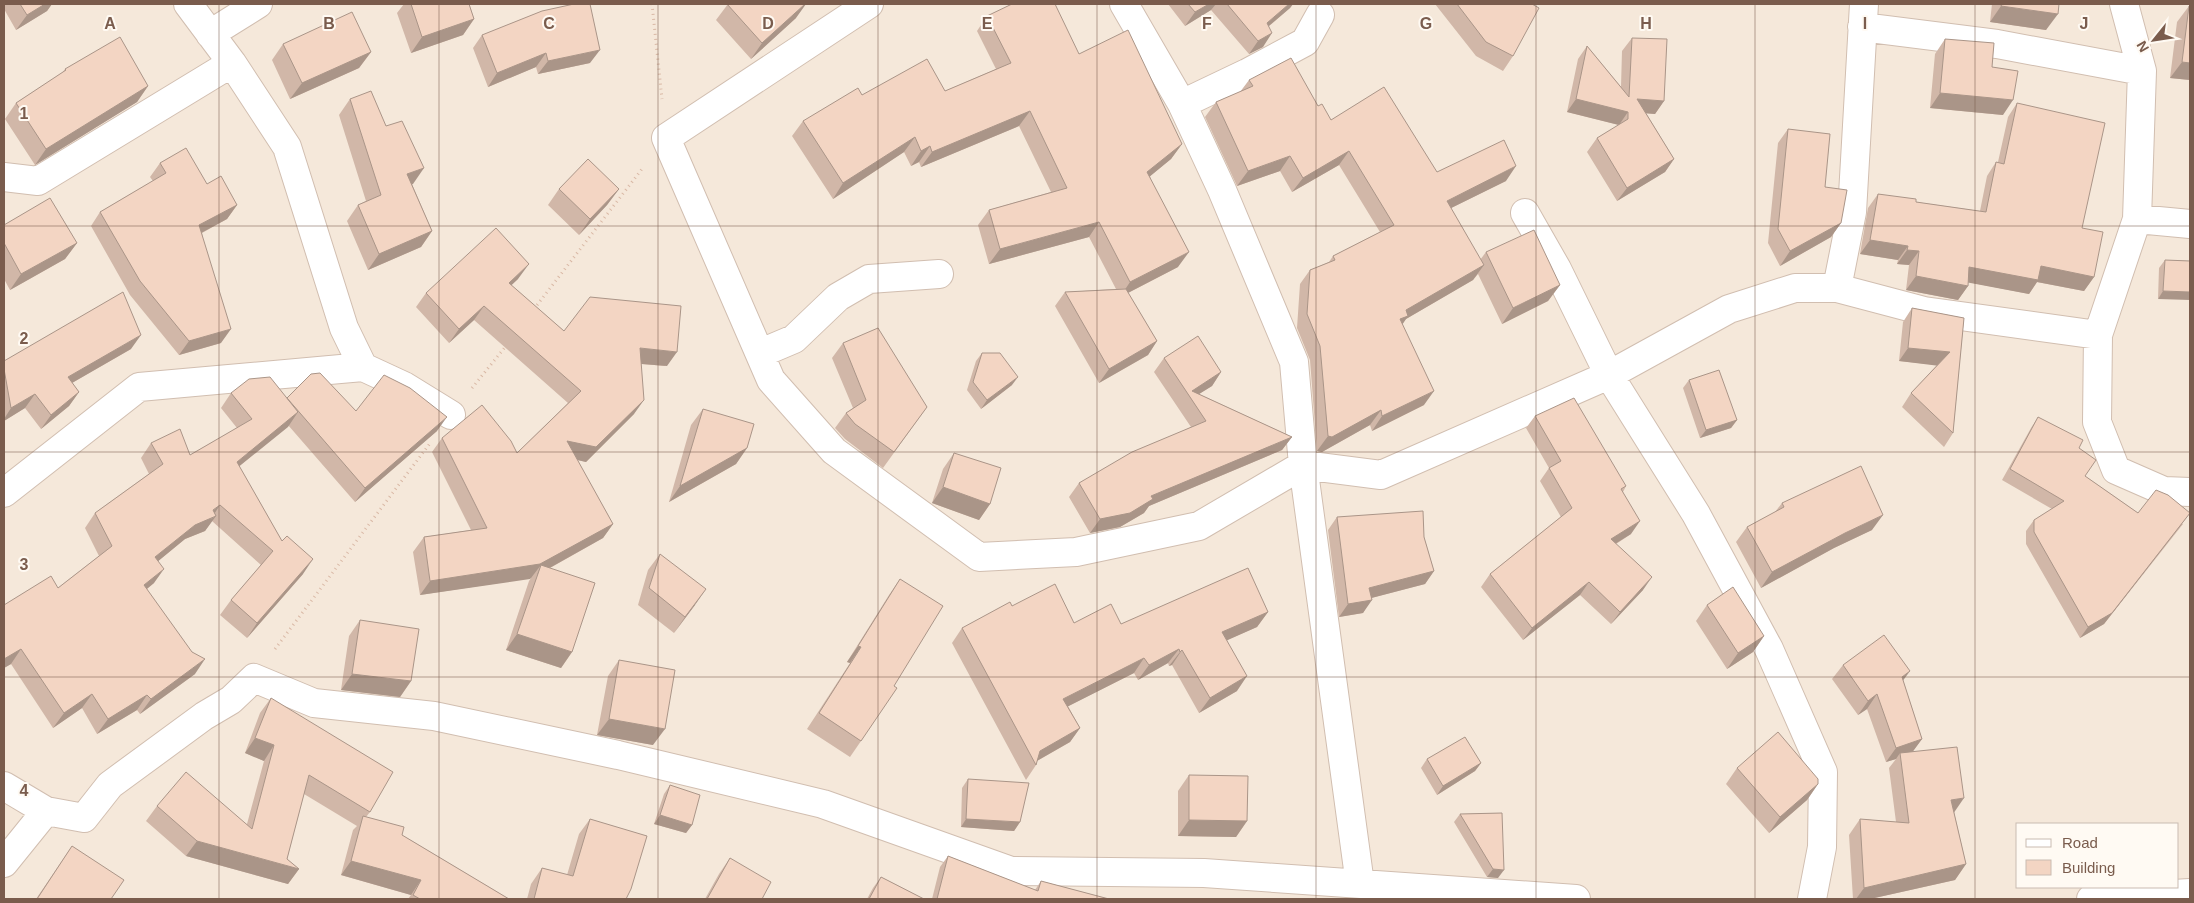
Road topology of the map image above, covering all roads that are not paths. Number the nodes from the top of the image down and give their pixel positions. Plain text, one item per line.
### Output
1 (188, 4) edge
2 (258, 4) edge
3 (869, 4) edge
4 (1124, 4) edge
5 (2124, 4) edge
6 (1320, 15) dead end
7 (1863, 16) edge
8 (210, 34) junction
9 (232, 63) junction
10 (2142, 70) junction
11 (1182, 104) junction
12 (4, 177) edge
13 (1525, 213) dead end
14 (2137, 219) junction
15 (2190, 224) edge
16 (939, 274) dead end
17 (1838, 288) junction
18 (2098, 335) junction
19 (761, 353) junction
20 (362, 367) junction
21 (1609, 375) junction
22 (451, 415) road end
23 (1303, 465) junction
24 (4, 492) edge
25 (2190, 492) edge
26 (4, 786) edge
27 (46, 811) junction
28 (4, 862) edge
29 (1362, 892) edge
30 (2190, 893) edge
31 (1576, 899) edge
32 (1812, 899) edge
33 (2091, 899) edge

1 - 8 street
2 - 8 street
3 - 19 street
4 - 11 street
5 - 10 street
6 - 11 street
7 - 10 street
7 - 17 street
8 - 9 street
9 - 12 street
9 - 20 street
10 - 14 street
11 - 23 street
13 - 21 street
14 - 15 street
14 - 18 street
16 - 19 street
17 - 18 street
17 - 21 street
18 - 25 street
19 - 23 street
20 - 22 street
20 - 24 street
21 - 23 street
21 - 32 street
23 - 29 street
26 - 27 street
27 - 28 street
27 - 29 street
29 - 31 street
30 - 33 street

